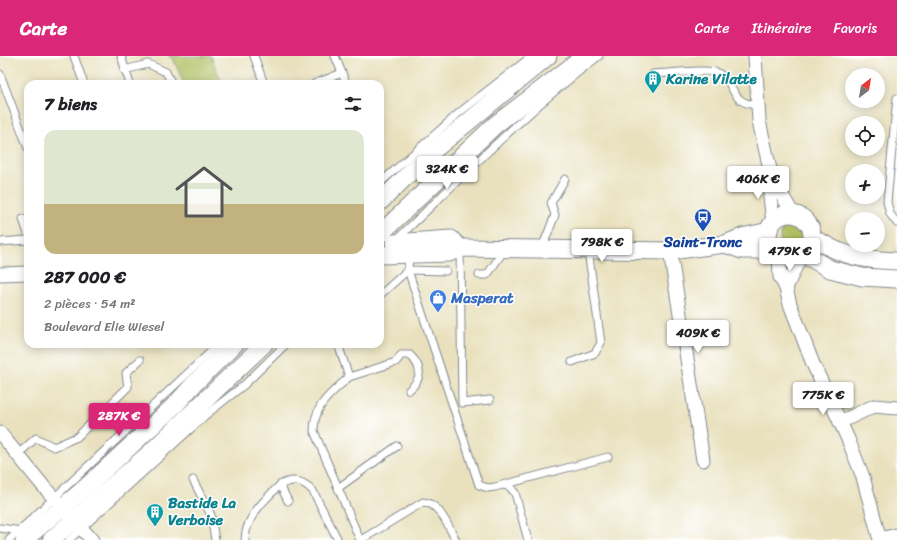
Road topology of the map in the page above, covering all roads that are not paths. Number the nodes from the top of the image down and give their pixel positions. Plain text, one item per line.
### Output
1 (74, 56) edge
2 (120, 56) edge
3 (254, 56) edge
4 (335, 56) edge
5 (532, 56) edge
6 (548, 56) edge
7 (585, 56) edge
8 (599, 56) edge
9 (755, 56) edge
10 (124, 70) junction
11 (342, 73) junction
12 (0, 74) edge
13 (653, 74) dead end
14 (83, 80) edge
15 (128, 80) edge
16 (170, 80) edge
17 (263, 80) edge
18 (324, 80) edge
19 (345, 80) edge
20 (897, 98) edge
21 (757, 105) junction
22 (24, 137) edge
23 (772, 178) junction
24 (384, 179) edge
25 (565, 179) dead end
26 (384, 198) edge
27 (793, 214) junction
28 (23, 219) dead end
29 (24, 222) edge
30 (897, 223) edge
31 (771, 226) junction
32 (812, 239) junction
33 (24, 240) edge
34 (384, 240) edge
35 (0, 242) edge
36 (725, 244) junction
37 (460, 248) junction
38 (506, 248) junction
39 (542, 248) junction
40 (588, 248) junction
41 (670, 251) junction
42 (776, 252) junction
43 (802, 254) junction
44 (384, 256) edge
45 (897, 261) edge
46 (408, 262) junction
47 (446, 271) dead end
48 (24, 273) edge
49 (0, 274) edge
50 (479, 275) dead end
51 (897, 279) edge
52 (786, 288) junction
53 (384, 290) edge
54 (215, 348) edge
55 (231, 348) edge
56 (260, 348) edge
57 (282, 348) edge
58 (339, 348) edge
59 (140, 360) dead end
60 (572, 362) dead end
61 (349, 377) junction
62 (409, 390) dead end
63 (490, 400) dead end
64 (897, 408) edge
65 (840, 422) junction
66 (0, 433) edge
67 (397, 446) dead end
68 (17, 455) junction
69 (608, 457) dead end
70 (703, 460) dead end
71 (193, 480) dead end
72 (280, 485) junction
73 (503, 485) junction
74 (338, 488) junction
75 (288, 501) dead end
76 (58, 503) junction
77 (78, 525) junction
78 (0, 528) edge
79 (25, 534) edge
80 (897, 535) edge
81 (880, 539) edge
82 (9, 540) edge
83 (51, 540) edge
84 (69, 540) edge
85 (92, 540) edge
86 (215, 540) edge
87 (245, 540) edge
88 (338, 540) edge
89 (360, 540) edge
90 (456, 540) edge
91 (528, 540) edge

1 - 14 lane
2 - 10 lane
3 - 17 lane
4 - 11 lane
5 - 24 lane
6 - 26 street
7 - 34 street
8 - 34 lane
9 - 21 street
10 - 15 lane
10 - 16 lane
11 - 18 lane
11 - 19 lane
12 - 22 lane
13 - 21 lane
20 - 30 lane
21 - 23 street
23 - 27 street
23 - 31 street
25 - 39 lane
27 - 31 street
27 - 32 street
28 - 29 lane
31 - 36 street
31 - 42 street
32 - 43 street
32 - 45 street
33 - 35 lane
34 - 37 street
36 - 41 street
36 - 42 street
37 - 38 street
37 - 46 street
37 - 63 lane
38 - 39 street
38 - 50 lane
39 - 40 street
40 - 41 street
40 - 60 lane
41 - 70 street
42 - 43 street
42 - 52 street
43 - 51 street
43 - 52 street
44 - 46 street
46 - 47 lane
46 - 53 lane
46 - 73 lane
48 - 49 street
52 - 65 street
54 - 76 lane
55 - 76 street
56 - 77 street
57 - 77 lane
58 - 61 lane
59 - 68 lane
61 - 62 lane
61 - 74 lane
64 - 65 street
65 - 81 street
66 - 68 street
67 - 74 lane
68 - 76 street
69 - 73 lane
71 - 86 lane
72 - 75 lane
72 - 87 lane
72 - 88 lane
73 - 91 lane
74 - 89 lane
76 - 77 street
76 - 79 street
77 - 83 street
77 - 84 lane
77 - 85 street
78 - 79 lane
79 - 82 lane
80 - 81 street
89 - 90 lane

